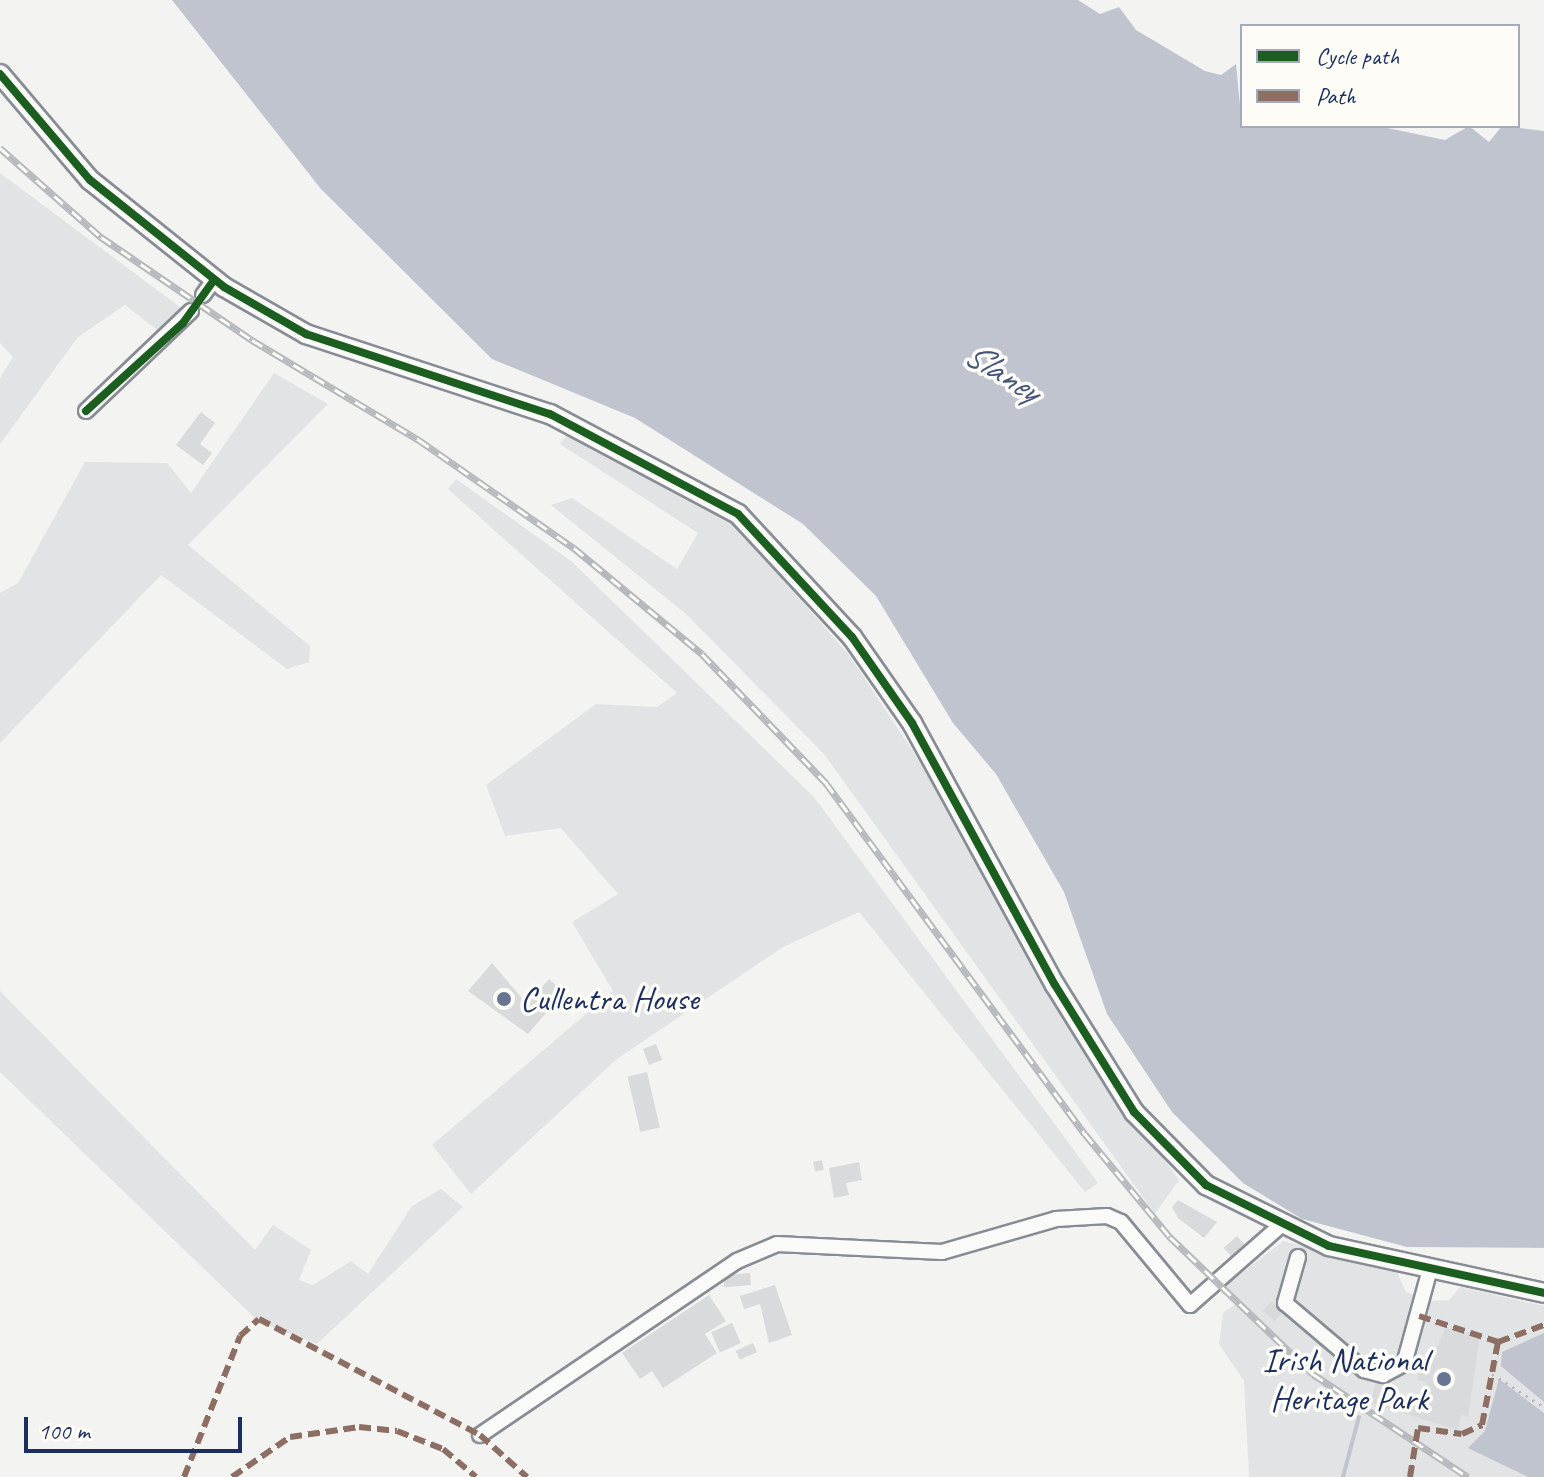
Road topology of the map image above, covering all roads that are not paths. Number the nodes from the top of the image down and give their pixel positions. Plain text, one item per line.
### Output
1 (0, 74) edge
2 (191, 311) dead end
3 (86, 411) dead end
4 (1281, 1225) junction
5 (1298, 1257) dead end
6 (1430, 1269) junction
7 (1544, 1293) edge
8 (480, 1435) dead end

1 - 4 main road
2 - 3 street
4 - 6 main road
4 - 8 street
5 - 6 street
6 - 7 main road

